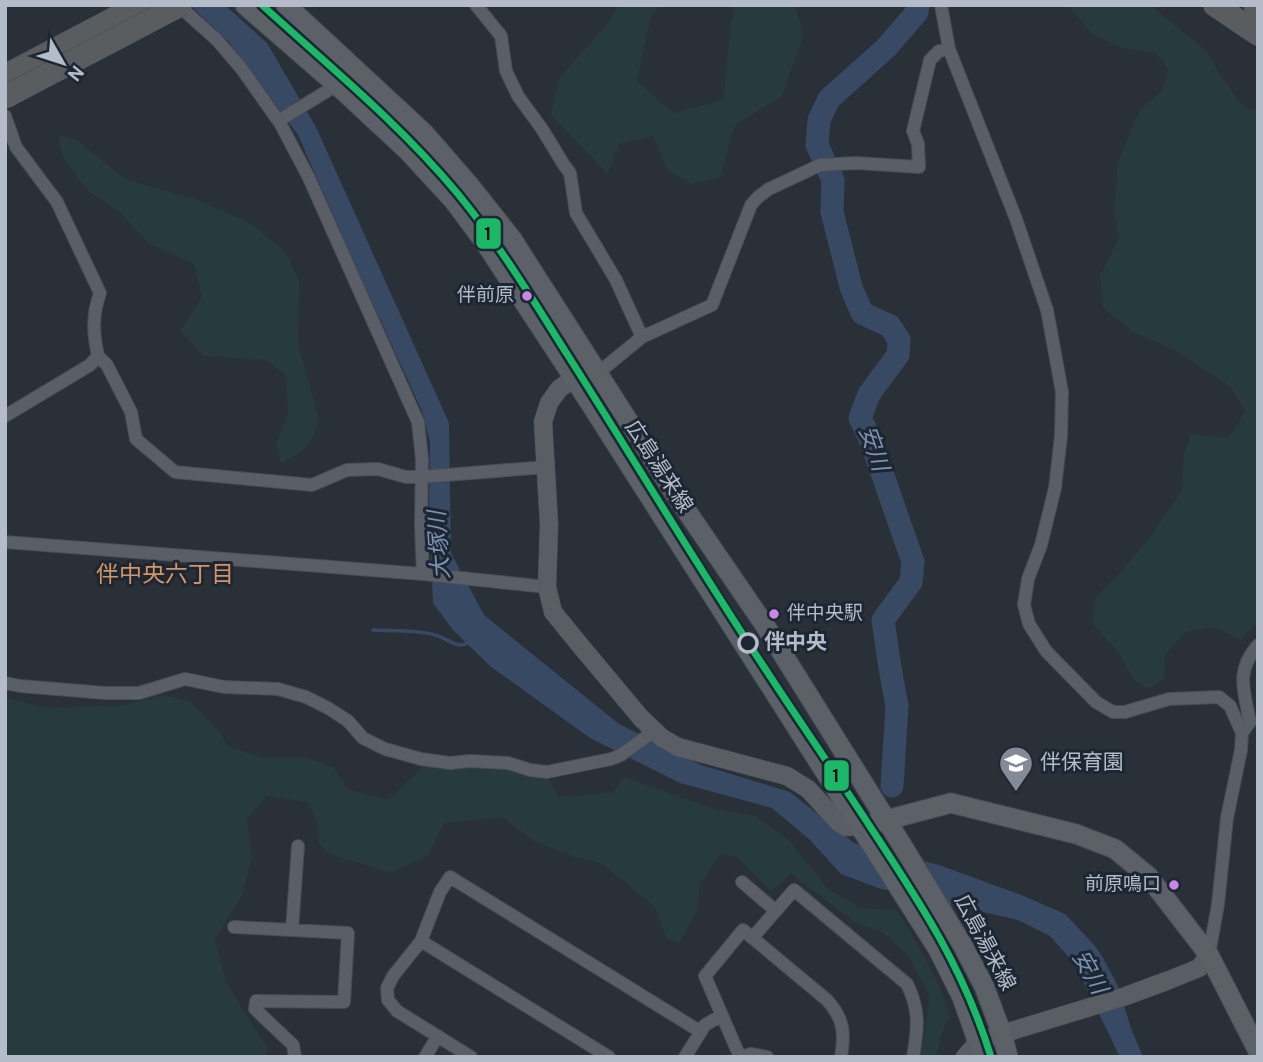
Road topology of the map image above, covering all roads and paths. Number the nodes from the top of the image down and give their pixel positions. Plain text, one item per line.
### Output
1 (140, 5) edge
2 (179, 5) edge
3 (245, 5) edge
4 (286, 5) edge
5 (476, 5) edge
6 (941, 5) edge
7 (1215, 5) edge
8 (1258, 34) edge
9 (949, 48) junction
10 (351, 67) junction
11 (5, 76) edge
12 (337, 85) junction
13 (5, 97) edge
14 (5, 116) edge
15 (281, 121) junction
16 (10, 150) edge
17 (642, 337) junction
18 (98, 356) junction
19 (598, 373) junction
20 (574, 378) junction
21 (5, 416) edge
22 (546, 467) junction
23 (424, 477) junction
24 (5, 542) edge
25 (428, 575) junction
26 (547, 587) junction
27 (1258, 645) edge
28 (5, 683) edge
29 (651, 733) junction
30 (1242, 733) junction
31 (886, 820) junction
32 (860, 826) junction
33 (298, 846) dead end
34 (742, 882) dead end
35 (776, 911) junction
36 (234, 927) dead end
37 (292, 930) junction
38 (752, 938) junction
39 (421, 941) junction
40 (1209, 955) junction
41 (722, 1016) junction
42 (701, 1032) junction
43 (1002, 1034) junction
44 (438, 1036) junction
45 (981, 1049) edge
46 (1258, 1051) edge
47 (295, 1057) edge
48 (425, 1057) edge
49 (471, 1057) edge
50 (609, 1057) edge
51 (685, 1057) edge
52 (740, 1057) edge
53 (767, 1057) edge
54 (841, 1057) edge
55 (914, 1057) edge
56 (965, 1057) edge
57 (1008, 1057) edge

1 - 11 highway
2 - 13 highway, bridge
2 - 15 street
3 - 12 main road, 広島湯来線
4 - 10 main road, 広島湯来線
5 - 17 street
6 - 9 street
7 - 8 highway
9 - 17 street
9 - 30 street
10 - 12 street
10 - 19 main road, 広島湯来線
12 - 15 street
12 - 20 main road, 広島湯来線
14 - 16 street
15 - 23 street
16 - 18 street
17 - 19 street
18 - 21 street
18 - 23 street
19 - 20 street
19 - 31 main road, 広島湯来線
20 - 22 street
20 - 32 main road, 広島湯来線
22 - 23 street
22 - 26 street
23 - 25 street
24 - 25 street
25 - 26 street
26 - 29 street
27 - 30 street
28 - 29 street
29 - 32 street
30 - 40 street
31 - 32 main road
31 - 40 main road
31 - 43 main road, 広島湯来線
32 - 45 main road, 広島湯来線
33 - 37 street
34 - 35 street
35 - 38 street
35 - 55 street
36 - 37 street
37 - 47 street
38 - 41 street
38 - 54 street
39 - 42 street
39 - 44 street
39 - 50 street
40 - 43 street
40 - 46 main road
41 - 42 street
41 - 52 street
42 - 51 street
43 - 45 street
43 - 57 main road, 広島湯来線
44 - 48 street
44 - 49 street
45 - 56 street
52 - 53 street

